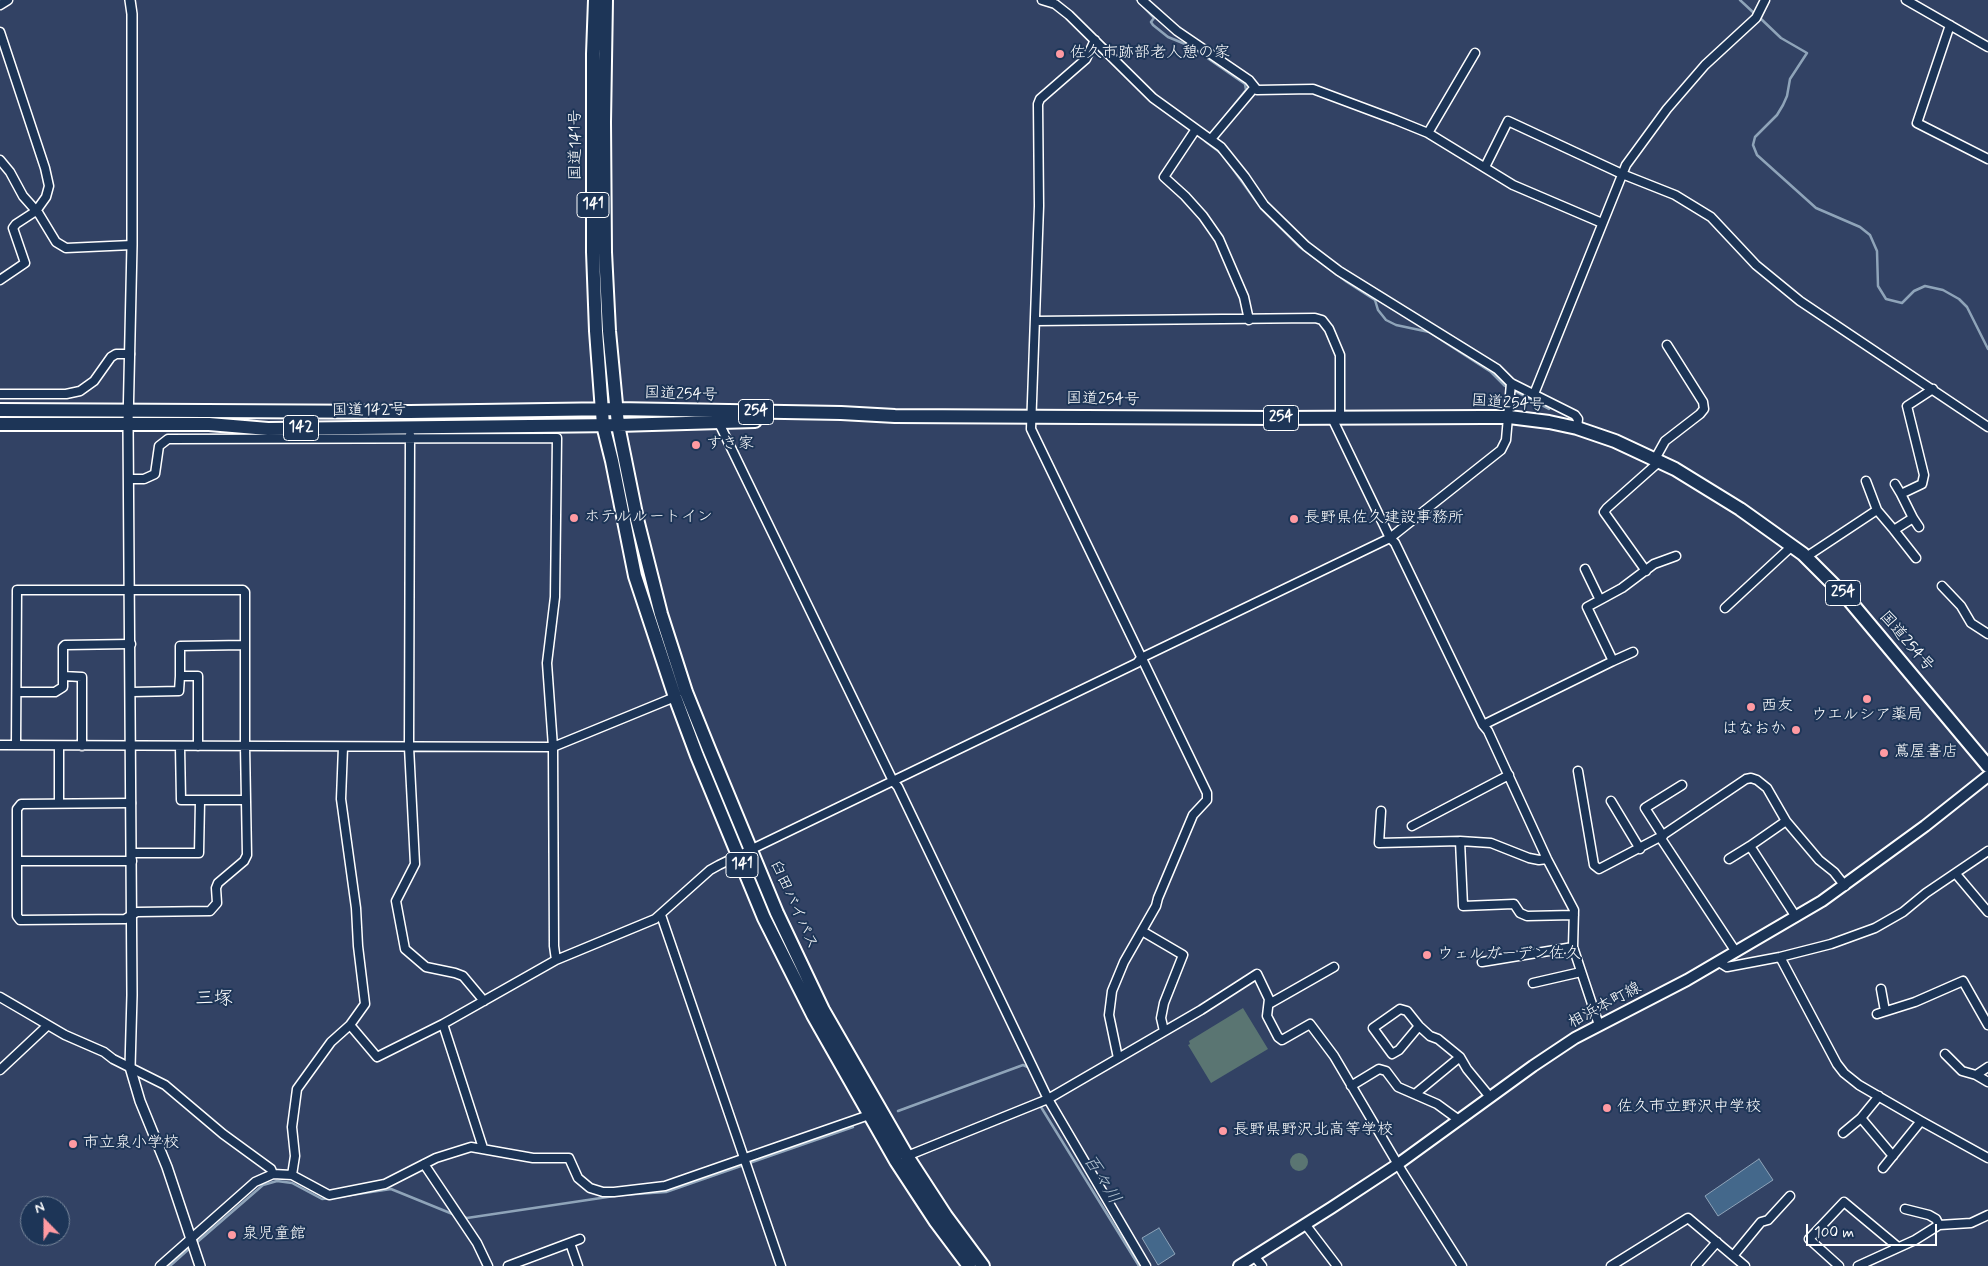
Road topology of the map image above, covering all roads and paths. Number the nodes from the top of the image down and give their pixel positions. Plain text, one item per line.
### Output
1 (8, 0) edge
2 (130, 0) edge
3 (595, 0) edge
4 (606, 0) edge
5 (1042, 0) edge
6 (1142, 0) edge
7 (1765, 0) edge
8 (1906, 0) edge
9 (0, 5) edge
10 (1950, 25) junction
11 (0, 32) edge
12 (1095, 40) junction
13 (1988, 47) edge
14 (1475, 53) dead end
15 (1254, 88) junction
16 (1196, 129) junction
17 (1428, 133) junction
18 (1208, 137) junction
19 (1988, 159) edge
20 (0, 160) edge
21 (1485, 167) junction
22 (1622, 174) junction
23 (36, 211) junction
24 (1602, 223) junction
25 (132, 245) junction
26 (0, 280) edge
27 (1035, 320) junction
28 (1249, 320) junction
29 (1668, 345) dead end
30 (130, 354) junction
31 (1511, 383) junction
32 (1933, 389) junction
33 (0, 394) edge
34 (1534, 394) junction
35 (616, 409) junction
36 (0, 410) edge
37 (602, 410) junction
38 (895, 416) junction
39 (1031, 416) junction
40 (128, 417) junction
41 (1336, 418) junction
42 (1509, 418) junction
43 (718, 421) junction
44 (0, 424) edge
45 (603, 425) junction
46 (618, 425) junction
47 (1988, 426) edge
48 (1577, 428) junction
49 (410, 432) junction
50 (1658, 460) junction
51 (129, 479) junction
52 (1866, 481) dead end
53 (1895, 484) dead end
54 (1900, 494) junction
55 (1877, 510) junction
56 (1913, 518) junction
57 (1919, 527) dead end
58 (1894, 530) junction
59 (1390, 538) junction
60 (1792, 546) junction
61 (1676, 556) dead end
62 (1806, 557) junction
63 (1916, 558) dead end
64 (1586, 569) dead end
65 (1646, 571) junction
66 (1942, 586) dead end
67 (130, 589) junction
68 (1600, 600) junction
69 (1725, 608) dead end
70 (1988, 634) edge
71 (131, 644) junction
72 (245, 645) junction
73 (1633, 652) dead end
74 (1141, 658) junction
75 (1613, 661) junction
76 (63, 676) junction
77 (180, 676) junction
78 (17, 692) junction
79 (132, 692) junction
80 (675, 697) junction
81 (1483, 725) junction
82 (0, 745) edge
83 (16, 745) junction
84 (59, 746) junction
85 (82, 746) junction
86 (131, 746) junction
87 (198, 746) junction
88 (245, 746) junction
89 (343, 746) junction
90 (180, 747) junction
91 (409, 747) junction
92 (553, 747) junction
93 (1988, 766) edge
94 (1578, 771) dead end
95 (1509, 775) junction
96 (1988, 776) edge
97 (893, 781) junction
98 (1682, 785) dead end
99 (246, 800) junction
100 (200, 801) junction
101 (1611, 801) dead end
102 (59, 803) junction
103 (131, 803) junction
104 (1381, 811) dead end
105 (1786, 821) junction
106 (1412, 826) dead end
107 (1661, 837) junction
108 (1460, 841) junction
109 (1750, 846) junction
110 (1640, 849) junction
111 (750, 851) junction
112 (1987, 853) edge
113 (738, 856) junction
114 (132, 857) junction
115 (1730, 859) dead end
116 (1547, 860) junction
117 (18, 861) junction
118 (1956, 874) junction
119 (1844, 886) junction
120 (1988, 912) edge
121 (1574, 914) junction
122 (132, 915) junction
123 (661, 915) junction
124 (1796, 917) junction
125 (1142, 932) junction
126 (1573, 947) junction
127 (1736, 952) junction
128 (1780, 957) junction
129 (556, 960) junction
130 (1482, 962) dead end
131 (1719, 962) junction
132 (1334, 967) dead end
133 (1581, 972) junction
134 (1533, 983) dead end
135 (1881, 989) dead end
136 (0, 997) edge
137 (484, 1001) junction
138 (1269, 1004) junction
139 (1885, 1011) junction
140 (1877, 1014) dead end
141 (442, 1024) junction
142 (350, 1025) junction
143 (1598, 1025) junction
144 (1988, 1025) edge
145 (47, 1026) junction
146 (1419, 1026) junction
147 (1164, 1032) junction
148 (1946, 1054) dead end
149 (1460, 1056) junction
150 (1118, 1058) junction
151 (130, 1066) junction
152 (1988, 1067) edge
153 (0, 1070) edge
154 (1976, 1075) junction
155 (1988, 1082) edge
156 (1351, 1086) junction
157 (1415, 1094) junction
158 (1879, 1096) junction
159 (1490, 1097) junction
160 (1048, 1098) junction
161 (869, 1115) junction
162 (1860, 1118) junction
163 (1458, 1120) junction
164 (1921, 1121) junction
165 (1843, 1133) dead end
166 (483, 1148) junction
167 (907, 1156) junction
168 (1893, 1156) junction
169 (1988, 1158) edge
170 (744, 1159) junction
171 (424, 1164) junction
172 (1398, 1164) junction
173 (1883, 1168) dead end
174 (273, 1174) junction
175 (292, 1175) junction
176 (1790, 1196) dead end
177 (1905, 1209) dead end
178 (1988, 1215) edge
179 (1305, 1224) junction
180 (1939, 1225) junction
181 (191, 1239) junction
182 (580, 1239) dead end
183 (1717, 1242) junction
184 (570, 1243) junction
185 (1898, 1247) junction
186 (1254, 1256) junction
187 (1733, 1256) junction
188 (160, 1266) edge
189 (200, 1266) edge
190 (488, 1266) edge
191 (508, 1266) edge
192 (578, 1266) edge
193 (781, 1266) edge
194 (969, 1266) edge
195 (983, 1266) edge
196 (1146, 1266) edge
197 (1239, 1266) edge
198 (1262, 1266) edge
199 (1337, 1266) edge
200 (1462, 1266) edge
201 (1610, 1266) edge
202 (1696, 1266) edge
203 (1745, 1266) edge
204 (1839, 1266) edge
205 (1858, 1266) edge

1 - 9 street
2 - 25 street
3 - 37 highway, 国道141号 / 141
4 - 35 highway, 国道141号 / 141
5 - 12 street
6 - 15 street
7 - 22 street
8 - 10 street
10 - 13 street
10 - 19 street
11 - 23 street
12 - 16 street
12 - 27 street
14 - 17 street
15 - 17 street
15 - 18 street
16 - 18 street
16 - 28 street
17 - 21 street
18 - 31 street
20 - 23 street
21 - 22 street
21 - 24 street
22 - 24 street
22 - 32 street
23 - 25 street
23 - 26 street
24 - 34 street
25 - 30 street
27 - 28 street
27 - 39 street
28 - 41 street
29 - 50 street
30 - 33 street
30 - 40 street
31 - 34 street
31 - 42 street
32 - 47 street
32 - 54 street
34 - 48 street
35 - 37 highway, 国道142号 / 142
35 - 38 highway, 国道254号 / 254
35 - 46 highway, 臼田バイパス / 141
36 - 40 highway, 国道142号 / 142
37 - 40 highway, 国道142号 / 142
37 - 45 highway, 臼田バイパス / 141
38 - 39 highway, 国道254号 / 254
38 - 43 highway, 国道254号 / 254
39 - 41 highway, 国道254号 / 254
39 - 74 street
40 - 44 highway, 国道142号 / 142
40 - 49 highway, 国道142号 / 142
40 - 51 street
41 - 42 highway, 国道254号 / 254
41 - 59 street
42 - 48 highway, 国道254号 / 254
42 - 59 street
43 - 46 highway, 国道254号 / 254
43 - 97 street
45 - 46 highway, 国道142号 / 142
45 - 49 highway, 国道142号 / 142
45 - 80 highway, 臼田バイパス / 141
46 - 111 highway, 臼田バイパス / 141
48 - 50 highway, 国道254号 / 254
49 - 51 street
49 - 91 street
49 - 92 street
50 - 60 highway, 国道254号 / 254
50 - 65 street
51 - 67 street
52 - 55 street
53 - 54 street
54 - 56 street
55 - 58 street
55 - 62 street
56 - 57 street
56 - 58 street
58 - 63 street
59 - 74 street
59 - 81 street
60 - 62 highway, 国道254号 / 254
60 - 69 street
61 - 65 street
62 - 93 highway, 国道254号 / 254
64 - 68 street
65 - 68 street
66 - 70 street
67 - 71 street
67 - 72 street
67 - 78 street
68 - 75 street
71 - 76 street
71 - 79 street
72 - 77 street
72 - 88 street
73 - 75 street
74 - 97 street
74 - 125 street
75 - 81 street
76 - 78 street
76 - 85 street
77 - 79 street
77 - 87 street
78 - 83 street
79 - 86 street
80 - 92 street
80 - 113 highway, 臼田バイパス / 141
81 - 95 street
82 - 83 street
83 - 84 street
84 - 85 street
84 - 102 street
85 - 86 street
86 - 90 street
86 - 103 street
87 - 88 street
87 - 90 street
88 - 89 street
88 - 99 street
89 - 91 street
89 - 142 street
90 - 100 street
91 - 92 street
91 - 137 street
92 - 129 street
94 - 110 street
95 - 106 street
95 - 116 street
96 - 119 main road, 相浜本町線
97 - 111 street
97 - 160 street
98 - 107 street
99 - 100 street
99 - 122 street
100 - 114 street
101 - 110 street
102 - 103 street
102 - 117 street
103 - 114 street
104 - 108 street
105 - 107 street
105 - 109 street
105 - 119 street
107 - 110 street
107 - 127 street
108 - 116 street
108 - 121 street
109 - 115 street
109 - 124 street
111 - 113 street
111 - 167 highway, 臼田バイパス / 141
112 - 118 street
113 - 123 street
113 - 161 highway, 臼田バイパス / 141
114 - 117 street
114 - 122 street
116 - 121 street
117 - 122 street
118 - 120 street
118 - 128 street
119 - 124 main road, 相浜本町線
121 - 126 street
122 - 151 street
123 - 129 street
123 - 170 street
124 - 127 main road, 相浜本町線
125 - 147 street
125 - 150 street
126 - 130 street
126 - 133 street
127 - 131 main road, 相浜本町線
128 - 131 street
128 - 158 street
129 - 137 street
131 - 143 main road, 相浜本町線
132 - 138 street
133 - 134 street
133 - 143 street
135 - 139 street
136 - 145 street
137 - 141 street
138 - 147 street
138 - 156 street
139 - 140 street
139 - 144 street
141 - 142 street
141 - 166 street
142 - 175 street
143 - 159 main road, 相浜本町線
145 - 151 street
145 - 153 street
146 - 146 street
146 - 149 street
147 - 150 street
148 - 154 street
149 - 157 street
149 - 159 street
150 - 160 street
151 - 174 street
151 - 181 street
152 - 154 street
154 - 155 street
156 - 157 street
156 - 172 street
157 - 163 street
158 - 162 street
158 - 164 street
159 - 163 main road, 相浜本町線
160 - 167 street
160 - 196 street
161 - 170 street
161 - 194 highway, 臼田バイパス / 141
162 - 165 street
162 - 168 street
163 - 172 main road, 相浜本町線
164 - 168 street
164 - 169 street
166 - 170 street
166 - 171 street
167 - 195 highway, 臼田バイパス / 141
168 - 173 street
170 - 193 street
171 - 175 street
171 - 190 street
172 - 179 main road, 相浜本町線
172 - 200 street
174 - 175 street
174 - 181 street
176 - 187 street
177 - 180 street
178 - 180 street
179 - 186 main road, 相浜本町線
179 - 199 street
180 - 185 street
181 - 188 street
181 - 189 street
182 - 184 street
183 - 187 street
183 - 201 street
183 - 202 street
184 - 191 street
184 - 192 street
185 - 204 street
185 - 205 street
186 - 197 main road, 相浜本町線
186 - 198 street
187 - 203 street

